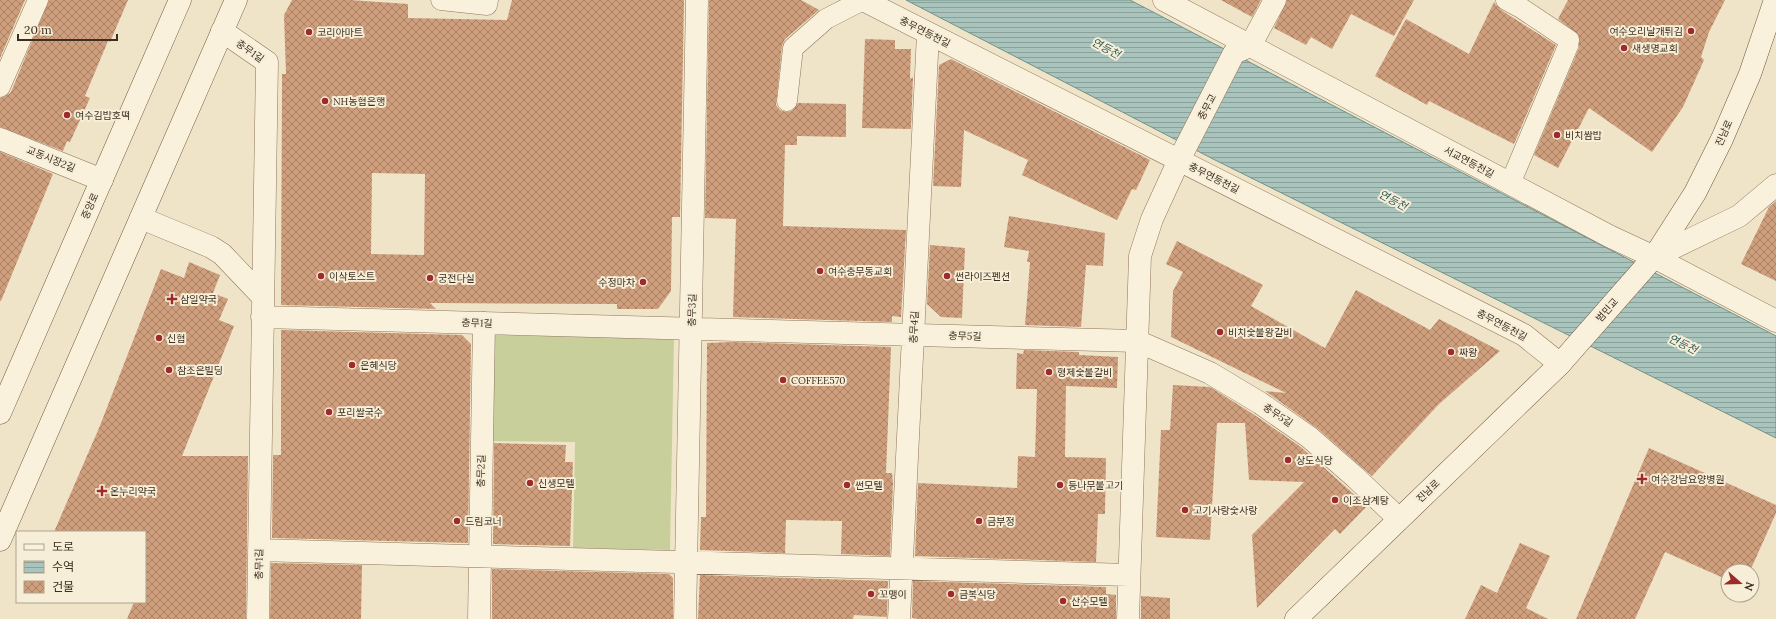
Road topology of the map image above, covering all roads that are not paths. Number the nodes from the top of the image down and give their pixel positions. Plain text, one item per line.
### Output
1 (38, 0) edge
2 (180, 0) edge
3 (236, 0) edge
4 (441, 0) edge
5 (488, 0) edge
6 (697, 0) edge
7 (863, 0) edge
8 (1164, 0) edge
9 (1275, 0) edge
10 (1506, 0) edge
11 (1775, 0) edge
12 (222, 32) junction
13 (928, 34) junction
14 (1242, 49) junction
15 (0, 87) edge
16 (787, 101) dead end
17 (0, 139) edge
18 (1179, 160) junction
19 (102, 180) junction
20 (1510, 184) junction
21 (1776, 185) edge
22 (141, 218) junction
23 (1654, 257) junction
24 (263, 307) junction
25 (1776, 321) edge
26 (484, 323) junction
27 (691, 329) junction
28 (913, 334) junction
29 (1137, 341) junction
30 (1560, 364) junction
31 (0, 413) edge
32 (1399, 520) junction
33 (0, 540) edge
34 (259, 550) junction
35 (480, 557) junction
36 (687, 562) junction
37 (902, 568) junction
38 (1129, 575) junction
39 (258, 619) edge
40 (479, 619) edge
41 (686, 619) edge
42 (899, 619) edge
43 (1128, 619) edge
44 (1296, 619) edge

1 - 15 lane
2 - 19 street, 중앙로
3 - 12 street
4 - 5 lane
6 - 27 street, 충무3길
7 - 13 street, 충무연등천길
7 - 16 lane
8 - 14 street, 서교연등천길
9 - 14 street, 충무교
10 - 20 lane
11 - 23 street, 진남로
12 - 22 street
12 - 24 street, 충무1길
13 - 18 street, 충무연등천길
13 - 28 street, 충무4길
14 - 18 street, 충무교
14 - 20 street, 서교연등천길
17 - 19 street, 교동시장2길
18 - 29 street
18 - 30 street, 충무연등천길
19 - 31 street, 중앙로
20 - 23 street, 서교연등천길
21 - 23 street
22 - 24 street
22 - 33 street
23 - 25 street, 서교연등천길
23 - 30 street, 범민교
24 - 26 street, 충무1길
24 - 34 street, 충무1길
26 - 27 street, 충무1길
26 - 35 street, 충무2길
27 - 28 street, 충무1길
27 - 36 street, 충무3길
28 - 29 street, 충무5길
28 - 37 street, 충무4길
29 - 32 street, 충무5길
29 - 38 street
30 - 32 street, 진남로
32 - 44 street, 진남로
34 - 35 street
34 - 39 street, 충무1길
35 - 36 street
35 - 40 street, 충무2길
36 - 37 street
36 - 41 street, 충무3길
37 - 38 street
37 - 42 street, 충무4길
38 - 43 street

